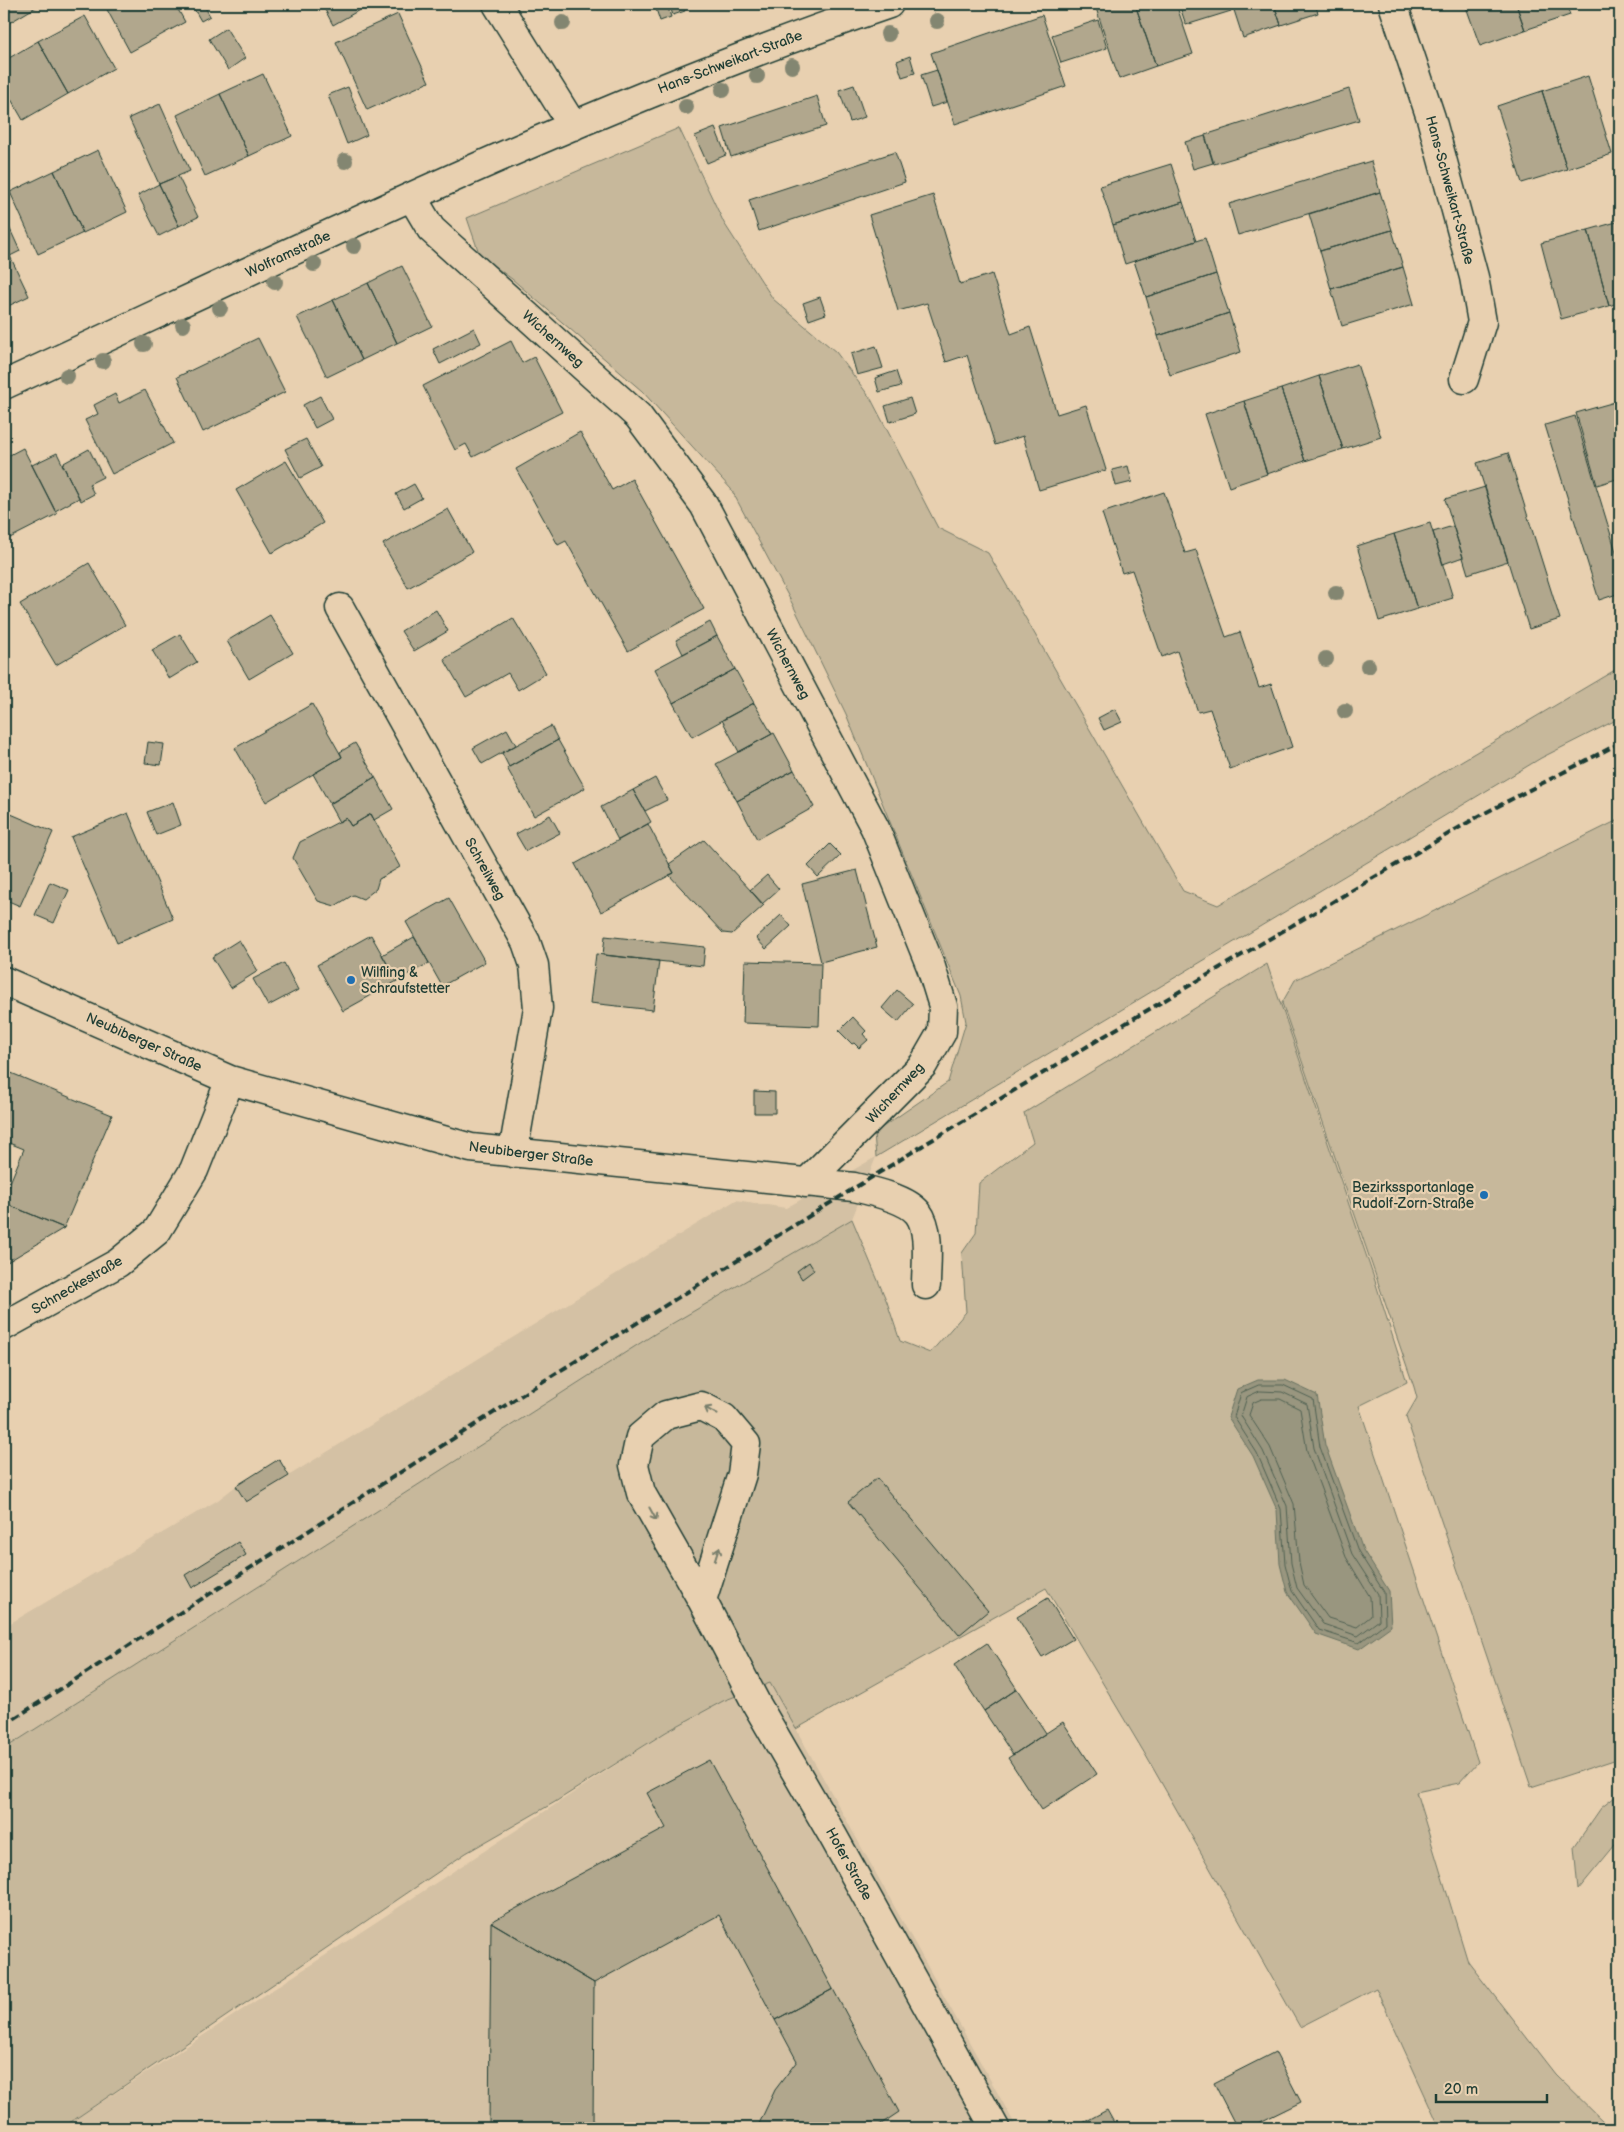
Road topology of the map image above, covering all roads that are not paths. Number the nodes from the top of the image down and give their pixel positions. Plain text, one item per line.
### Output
1 (498, 4) edge
2 (889, 4) edge
3 (1392, 4) edge
4 (573, 126) junction
5 (412, 197) junction
6 (1464, 379) dead end
7 (4, 384) edge
8 (340, 608) dead end
9 (4, 981) edge
10 (230, 1080) junction
11 (513, 1153) junction
12 (806, 1183) junction
13 (926, 1285) dead end
14 (4, 1326) edge
15 (702, 1600) junction
16 (995, 2128) edge

1 - 4 street
2 - 4 street, Hans-Schweikart-Straße
3 - 6 street, Hans-Schweikart-Straße
4 - 5 street, Wolframstraße
5 - 7 street, Wolframstraße
5 - 12 street, Wichernweg
8 - 11 street, Schreilweg
9 - 10 street, Neubiberger Straße
10 - 11 street, Neubiberger Straße
10 - 14 street, Schneckestraße
11 - 12 street, Neubiberger Straße
12 - 13 street, Neubiberger Straße
15 -> 15 street, Hofer Straße
15 - 16 street, Hofer Straße

